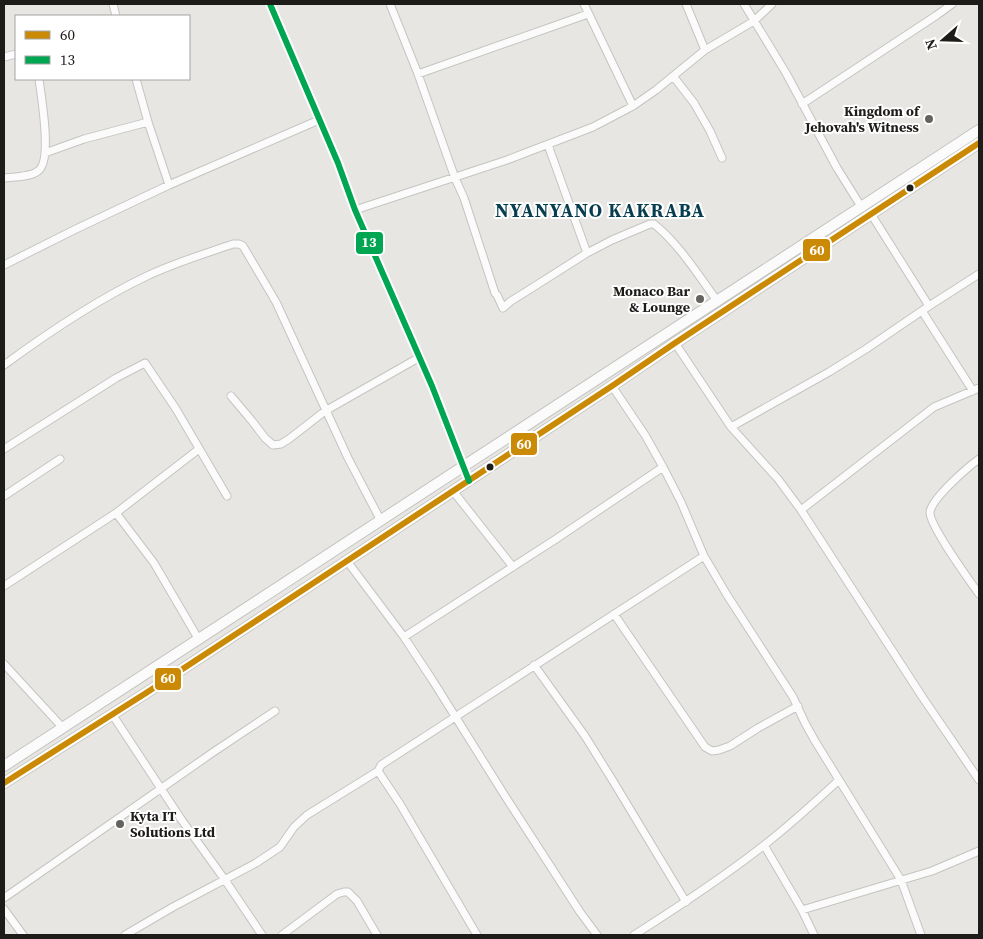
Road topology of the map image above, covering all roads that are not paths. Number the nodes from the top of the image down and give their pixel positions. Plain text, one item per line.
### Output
1 (270, 4) edge
2 (390, 4) edge
3 (584, 4) edge
4 (686, 4) edge
5 (744, 4) edge
6 (772, 4) edge
7 (952, 4) edge
8 (588, 14) junction
9 (754, 21) junction
10 (705, 50) junction
11 (418, 74) junction
12 (673, 76) junction
13 (39, 80) edge
14 (136, 80) edge
15 (802, 104) junction
16 (633, 106) junction
17 (319, 120) junction
18 (148, 122) junction
19 (979, 130) edge
20 (548, 145) junction
21 (979, 145) edge
22 (45, 153) junction
23 (722, 158) dead end
24 (4, 178) edge
25 (455, 178) junction
26 (169, 185) junction
27 (862, 208) junction
28 (355, 210) junction
29 (871, 214) junction
30 (587, 253) junction
31 (4, 266) edge
32 (979, 274) edge
33 (718, 302) junction
34 (929, 306) junction
35 (922, 311) junction
36 (675, 343) junction
37 (420, 356) junction
38 (4, 365) edge
39 (612, 386) junction
40 (976, 390) edge
41 (231, 396) dead end
42 (325, 411) junction
43 (731, 427) junction
44 (4, 449) edge
45 (199, 449) junction
46 (60, 459) dead end
47 (979, 459) edge
48 (663, 468) junction
49 (464, 469) junction
50 (469, 481) junction
51 (453, 491) junction
52 (4, 496) edge
53 (227, 496) dead end
54 (801, 510) junction
55 (116, 513) junction
56 (381, 521) junction
57 (704, 556) junction
58 (347, 561) junction
59 (513, 567) junction
60 (4, 586) edge
61 (979, 594) edge
62 (614, 614) junction
63 (404, 637) junction
64 (198, 640) junction
65 (4, 664) edge
66 (534, 665) junction
67 (798, 706) junction
68 (275, 711) dead end
69 (112, 714) junction
70 (455, 716) junction
71 (63, 728) junction
72 (4, 766) edge
73 (378, 771) junction
74 (839, 780) junction
75 (979, 780) edge
76 (4, 783) edge
77 (161, 789) junction
78 (764, 845) junction
79 (979, 851) edge
80 (225, 880) junction
81 (901, 880) junction
82 (4, 898) edge
83 (686, 902) junction
84 (4, 909) edge
85 (802, 910) junction
86 (23, 935) edge
87 (125, 935) edge
88 (262, 935) edge
89 (282, 935) edge
90 (377, 935) edge
91 (477, 935) edge
92 (597, 935) edge
93 (634, 935) edge
94 (814, 935) edge
95 (921, 935) edge

1 - 17 street
2 - 11 street
3 - 8 street
4 - 10 street
5 - 9 street
6 - 9 street
7 - 15 street
8 - 11 street
8 - 16 street
9 - 10 street
9 - 15 street
10 - 12 street
11 - 25 street
12 - 16 street
12 - 23 street
13 - 22 street
14 - 18 street
15 - 27 street
16 - 20 street
17 - 26 street
17 - 28 street
18 - 22 street
18 - 26 street
19 - 27 street
20 - 25 street
20 - 30 street
21 - 29 street
22 - 24 street
25 - 28 street
25 - 30 street
26 - 31 street
27 - 33 street
28 - 37 street
29 - 34 street
29 - 36 street
30 - 33 street
32 - 34 street
33 - 49 street
34 - 35 street
35 - 40 street
35 - 43 street
36 - 39 street
36 - 43 street
37 - 42 street
37 - 49 street
38 - 42 street
39 - 48 street
39 - 50 street
40 - 54 street
41 - 42 street
42 - 56 street
43 - 54 street
44 - 45 street
45 - 53 street
45 - 55 street
46 - 52 street
47 - 61 street
48 - 57 street
48 - 59 street
49 - 50 street
49 - 56 street
50 - 51 street
51 - 58 street
51 - 59 street
54 - 75 street
55 - 60 street
55 - 64 street
56 - 64 street
57 - 62 street
57 - 67 street
58 - 63 street
58 - 69 street
59 - 63 street
62 - 66 street
62 - 67 street
63 - 70 street
64 - 71 street
65 - 71 street
66 - 70 street
66 - 83 street
67 - 74 street
68 - 77 street
69 - 76 street
69 - 77 street
70 - 73 street
70 - 92 street
71 - 72 street
73 - 80 street
73 - 91 street
74 - 78 street
74 - 81 street
77 - 80 street
77 - 82 street
78 - 83 street
78 - 85 street
79 - 81 street
80 - 87 street
80 - 88 street
81 - 85 street
81 - 95 street
83 - 93 street
84 - 86 street
85 - 94 street
89 - 90 street

